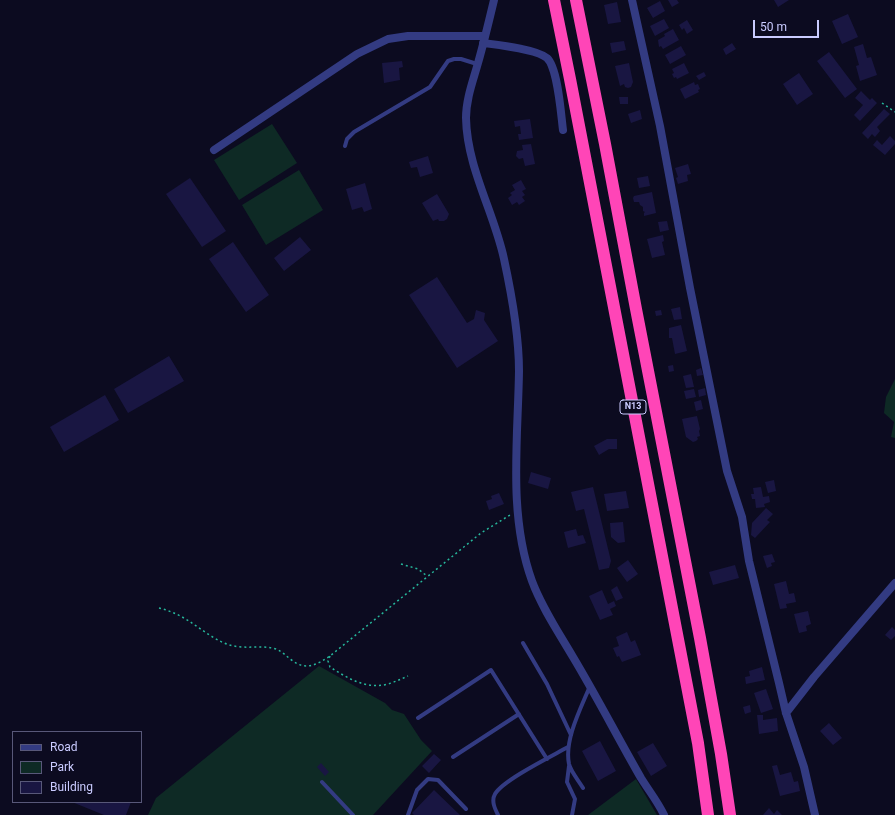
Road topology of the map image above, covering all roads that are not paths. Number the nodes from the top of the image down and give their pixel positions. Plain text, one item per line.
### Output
1 (494, 0) edge
2 (554, 0) edge
3 (576, 0) edge
4 (632, 0) edge
5 (484, 40) junction
6 (477, 64) junction
7 (563, 130) dead end
8 (345, 146) dead end
9 (214, 150) dead end
10 (895, 582) edge
11 (523, 643) dead end
12 (590, 686) junction
13 (786, 712) junction
14 (519, 714) junction
15 (418, 718) dead end
16 (571, 736) junction
17 (568, 747) junction
18 (453, 756) dead end
19 (547, 759) junction
20 (569, 765) junction
21 (322, 782) dead end
22 (583, 788) dead end
23 (466, 809) dead end
24 (353, 815) edge
25 (408, 815) edge
26 (498, 815) edge
27 (572, 815) edge
28 (664, 815) edge
29 (708, 815) edge
30 (730, 815) edge
31 (816, 815) edge

1 - 5 street
2 - 29 highway, N13
3 - 30 highway, N13
4 - 13 street
5 - 6 street
5 - 7 street
5 - 9 street
6 - 8 lane
6 - 12 street
10 - 13 street
11 - 16 lane
12 - 16 lane
12 - 28 street
13 - 31 street
14 - 15 lane
14 - 18 lane
14 - 19 lane
16 - 17 lane
17 - 19 lane
17 - 20 lane
19 - 26 lane
20 - 22 lane
20 - 27 lane
21 - 24 lane
23 - 25 lane

